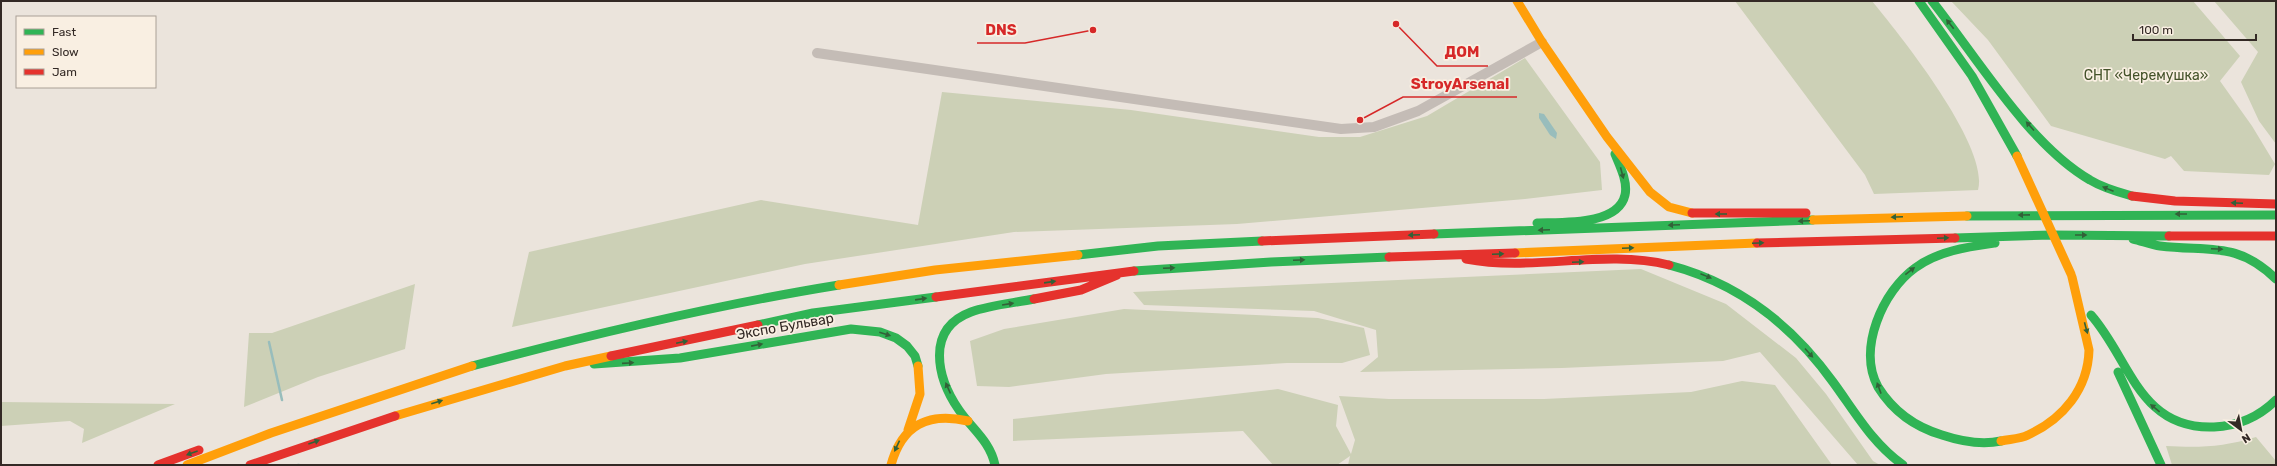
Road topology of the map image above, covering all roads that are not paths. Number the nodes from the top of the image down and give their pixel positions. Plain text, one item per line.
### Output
1 (1517, 1) edge
2 (1919, 1) edge
3 (1932, 1) edge
4 (1542, 42) junction
5 (817, 53) dead end
6 (1607, 137) junction
7 (2276, 204) edge
8 (2276, 215) edge
9 (1871, 218) junction
10 (1430, 234) junction
11 (2052, 235) junction
12 (2124, 236) junction
13 (2276, 236) edge
14 (1441, 256) junction
15 (1130, 271) junction
16 (2072, 275) junction
17 (2276, 279) edge
18 (2091, 314) junction
19 (575, 365) junction
20 (2276, 400) edge
21 (968, 421) junction
22 (1902, 427) dead end
23 (908, 430) junction
24 (271, 433) junction
25 (2046, 436) dead end
26 (277, 455) junction
27 (158, 465) edge
28 (187, 465) edge
29 (250, 465) edge
30 (260, 465) edge
31 (891, 465) edge
32 (995, 465) edge
33 (1903, 465) edge
34 (2161, 465) edge

1 - 4 main road
2 - 16 main road, bridge
7 -> 3 main road
4 - 5 street
4 - 6 main road
9 -> 6 main road
6 -> 10 main road
8 -> 9 main road
9 -> 10 main road
10 -> 24 main road
11 -> 12 main road
14 -> 11 main road
22 -> 11 main road
12 - 13 main road
12 -> 17 main road
15 -> 14 main road
14 -> 33 main road
19 -> 15 main road
21 -> 15 main road
16 - 18 main road
16 -> 25 main road
20 -> 18 main road
18 - 34 main road
19 -> 23 main road, Экспо Бульвар
26 -> 19 main road
21 - 23 main road, Экспо Бульвар
21 - 32 main road
23 -> 31 main road, Экспо Бульвар
24 -> 27 main road
24 - 28 main road
26 - 29 main road
26 - 30 main road

